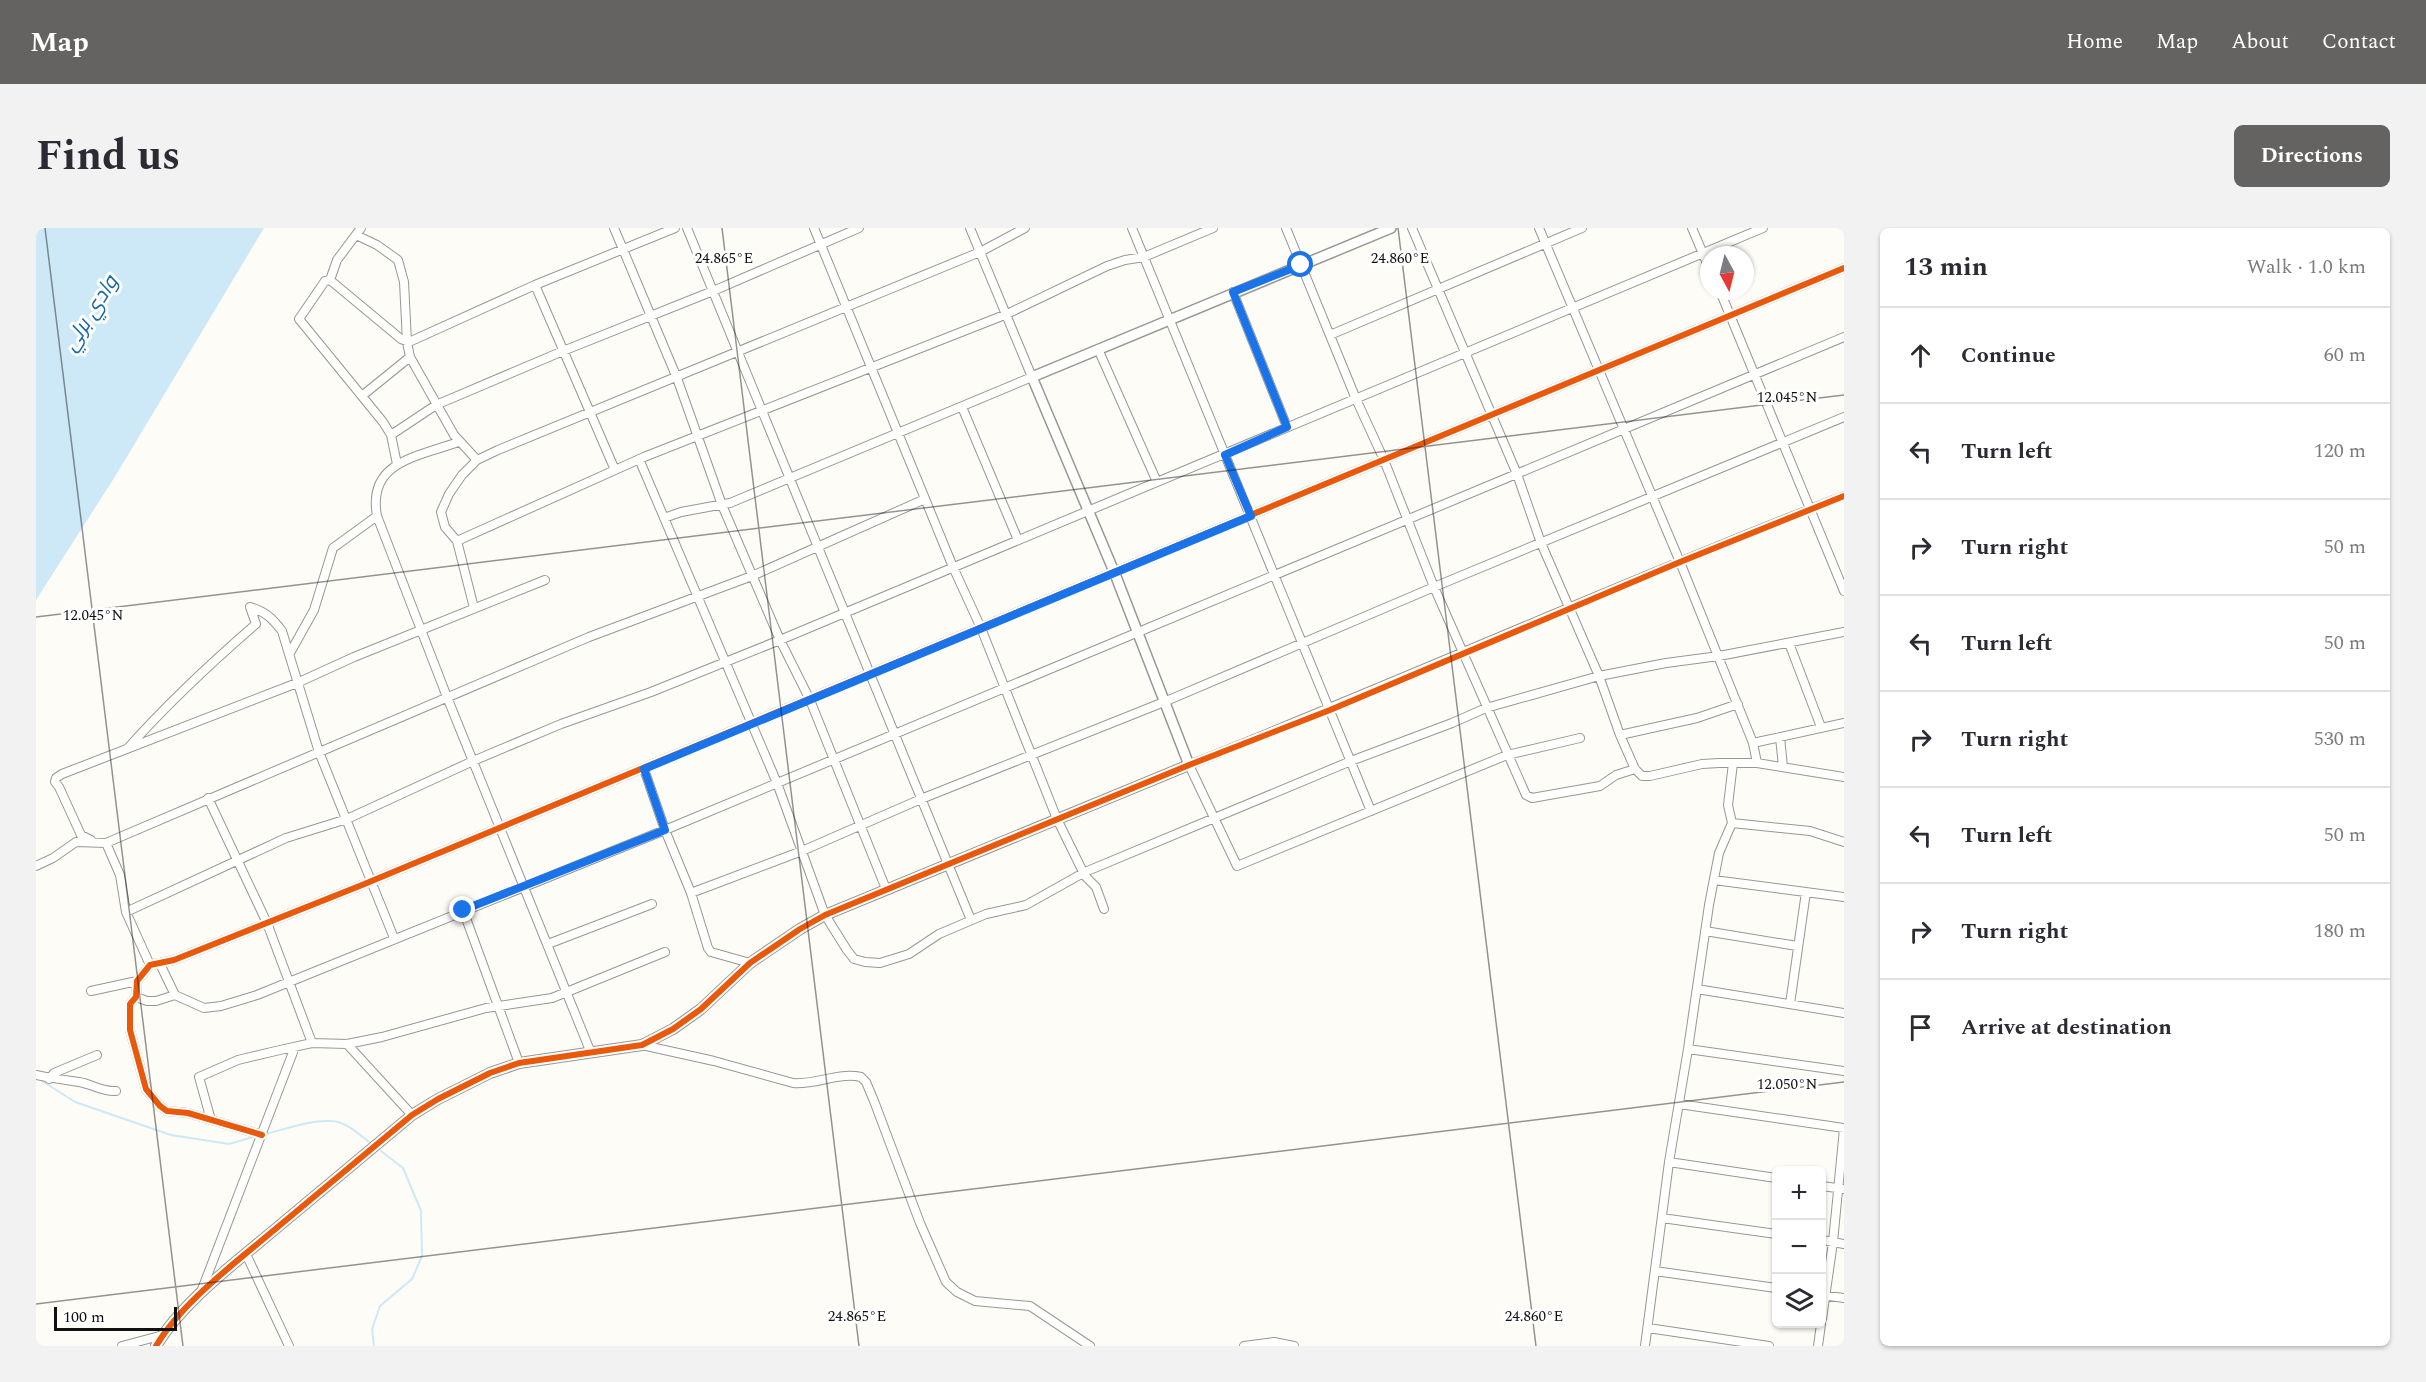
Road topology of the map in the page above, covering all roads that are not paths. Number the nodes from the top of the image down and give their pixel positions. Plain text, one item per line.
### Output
1 (614, 228) edge
2 (675, 228) edge
3 (687, 228) edge
4 (814, 228) edge
5 (859, 228) edge
6 (970, 228) edge
7 (1025, 228) edge
8 (1132, 228) edge
9 (1213, 228) edge
10 (1286, 228) edge
11 (1391, 228) edge
12 (1412, 228) edge
13 (1539, 228) edge
14 (1582, 228) edge
15 (1692, 228) edge
16 (1763, 228) edge
17 (358, 231) edge
18 (1545, 242) junction
19 (821, 245) junction
20 (1721, 246) edge
21 (623, 249) junction
22 (1700, 249) edge
23 (980, 252) junction
24 (1700, 255) edge
25 (1144, 257) junction
26 (1301, 265) junction
27 (1844, 268) edge
28 (330, 280) junction
29 (535, 285) junction
30 (1437, 288) junction
31 (713, 291) junction
32 (1233, 292) junction
33 (1724, 300) edge
34 (847, 306) junction
35 (1572, 309) junction
36 (1006, 314) junction
37 (1730, 315) junction
38 (651, 317) junction
39 (1169, 319) junction
40 (1330, 335) junction
41 (1844, 338) edge
42 (407, 342) junction
43 (1098, 349) junction
44 (563, 351) junction
45 (739, 352) junction
46 (1465, 355) junction
47 (410, 357) junction
48 (872, 368) junction
49 (1600, 369) junction
50 (1754, 374) junction
51 (1032, 377) junction
52 (677, 378) junction
53 (363, 395) junction
54 (1356, 399) junction
55 (436, 405) junction
56 (962, 406) junction
57 (762, 412) junction
58 (591, 413) junction
59 (1491, 414) junction
60 (1844, 417) edge
61 (1287, 427) junction
62 (1623, 428) junction
63 (898, 432) junction
64 (391, 435) junction
65 (699, 436) junction
66 (458, 442) junction
67 (1781, 442) junction
68 (1225, 455) junction
69 (639, 459) junction
70 (477, 460) junction
71 (1384, 460) junction
72 (398, 464) junction
73 (615, 470) junction
74 (1517, 474) junction
75 (790, 478) junction
76 (1157, 482) junction
77 (1844, 496) edge
78 (1651, 497) junction
79 (926, 499) junction
80 (722, 505) junction
81 (1810, 509) junction
82 (1087, 512) junction
83 (377, 516) junction
84 (1251, 516) junction
85 (664, 518) junction
86 (1407, 519) junction
87 (1018, 540) junction
88 (457, 541) junction
89 (1541, 543) junction
90 (818, 546) junction
91 (1680, 562) junction
92 (954, 567) junction
93 (1114, 574) junction
94 (752, 576) junction
95 (1275, 576) junction
96 (545, 580) dead end
97 (1434, 587) junction
98 (1844, 591) edge
99 (697, 597) junction
100 (474, 608) junction
101 (1570, 609) junction
102 (845, 611) junction
103 (981, 628) junction
104 (422, 631) junction
105 (1844, 632) edge
106 (1137, 633) junction
107 (780, 640) junction
108 (1789, 643) junction
109 (1302, 645) junction
110 (290, 653) junction
111 (1462, 653) junction
112 (1719, 656) junction
113 (724, 661) junction
114 (872, 674) junction
115 (1599, 676) junction
116 (297, 683) junction
117 (1005, 688) junction
118 (447, 697) junction
119 (810, 700) junction
120 (1164, 702) junction
121 (1738, 704) junction
122 (1486, 708) junction
123 (1330, 710) junction
124 (1844, 723) edge
125 (752, 724) junction
126 (1821, 727) junction
127 (895, 734) junction
128 (1620, 735) junction
129 (1780, 737) junction
130 (1580, 738) dead end
131 (1753, 743) junction
132 (127, 749) junction
133 (319, 752) junction
134 (1507, 755) junction
135 (1034, 756) junction
136 (833, 759) junction
137 (473, 761) junction
138 (1351, 761) junction
139 (1757, 763) junction
140 (1733, 764) junction
141 (1189, 765) junction
142 (1783, 767) junction
143 (644, 769) junction
144 (1635, 769) junction
145 (1844, 777) edge
146 (777, 783) junction
147 (208, 798) junction
148 (921, 799) junction
149 (1371, 811) junction
150 (1213, 818) junction
151 (347, 819) junction
152 (1057, 819) junction
153 (1732, 823) junction
154 (860, 826) junction
155 (499, 827) junction
156 (665, 830) junction
157 (1844, 842) edge
158 (106, 843) junction
159 (802, 851) junction
160 (237, 860) junction
161 (948, 863) junction
162 (36, 867) edge
163 (1085, 872) junction
164 (1714, 880) junction
165 (373, 881) junction
166 (523, 886) junction
167 (886, 889) junction
168 (1806, 892) junction
169 (691, 893) junction
170 (1844, 897) edge
171 (652, 904) dead end
172 (1104, 909) dead end
173 (463, 910) junction
174 (126, 912) junction
175 (825, 915) junction
176 (971, 920) junction
177 (267, 923) junction
178 (1705, 931) junction
179 (394, 939) junction
180 (548, 944) junction
181 (1797, 946) junction
182 (665, 952) dead end
183 (750, 963) junction
184 (160, 964) junction
185 (150, 965) junction
186 (137, 981) junction
187 (288, 981) junction
188 (1697, 989) junction
189 (91, 991) dead end
190 (567, 992) junction
191 (176, 995) junction
192 (136, 997) junction
193 (1790, 1004) junction
194 (499, 1006) junction
195 (1844, 1013) edge
196 (312, 1043) junction
197 (347, 1044) junction
198 (642, 1045) junction
199 (296, 1047) junction
200 (1688, 1049) junction
201 (591, 1053) junction
202 (97, 1055) dead end
203 (519, 1063) junction
204 (1844, 1071) edge
205 (36, 1076) edge
206 (49, 1079) junction
207 (116, 1091) dead end
208 (1679, 1104) junction
209 (412, 1115) junction
210 (211, 1120) junction
211 (1844, 1128) edge
212 (262, 1135) junction
213 (1669, 1162) junction
214 (1772, 1178) edge
215 (1826, 1187) edge
216 (1841, 1189) edge
217 (1662, 1218) junction
218 (1772, 1233) edge
219 (1826, 1241) edge
220 (1833, 1242) junction
221 (1844, 1244) edge
222 (246, 1254) junction
223 (1655, 1271) junction
224 (1826, 1279) edge
225 (1772, 1287) edge
226 (200, 1295) junction
227 (1826, 1295) edge
228 (1844, 1298) edge
229 (1648, 1328) junction
230 (1820, 1328) edge
231 (163, 1335) junction
232 (122, 1346) edge
233 (156, 1346) edge
234 (289, 1346) edge
235 (1090, 1346) edge
236 (1244, 1346) edge
237 (1294, 1346) edge
238 (1645, 1346) edge
239 (1769, 1346) edge
240 (1818, 1346) edge

1 - 21 street
2 - 21 street
3 - 31 street
4 - 19 street
5 - 19 street
6 - 23 street
7 - 23 street
8 - 25 street
9 - 25 street
10 - 26 street
11 - 26 street
12 - 30 street
13 - 18 street
14 - 18 street
15 - 22 street
16 - 20 street
17 - 28 street
17 - 42 street
18 - 30 street
18 - 35 street
19 - 31 street
19 - 34 street
21 - 29 street
21 - 38 street
23 - 34 street
23 - 36 street
24 - 35 street
25 - 36 street
25 - 39 street
26 - 32 street
26 - 40 street
27 - 37 street
28 - 42 street
28 - 53 street
29 - 42 street
29 - 44 street
30 - 40 street
30 - 46 street
31 - 38 street
31 - 45 street
32 - 39 street
32 - 61 street
33 - 37 street
34 - 45 street
34 - 48 street
35 - 46 street
35 - 49 street
36 - 48 street
36 - 51 street
37 - 49 street
37 - 50 street
38 - 44 street
38 - 52 street
39 - 43 street
39 - 68 street
40 - 54 street
41 - 50 street
42 - 47 street
43 - 51 street
43 - 76 street
44 - 55 street
44 - 58 street
45 - 52 street
45 - 57 street
46 - 54 street
46 - 59 street
47 - 53 street
47 - 55 street
48 - 57 street
48 - 63 street
49 - 59 street
49 - 62 street
50 - 62 street
50 - 67 street
51 - 56 street
51 - 82 street
52 - 58 street
52 - 65 street
53 - 64 street
54 - 61 street
54 - 71 street
55 - 64 street
55 - 66 street
56 - 63 street
56 - 87 street
57 - 65 street
57 - 75 street
58 - 70 street
58 - 73 street
59 - 71 street
59 - 74 street
60 - 67 street
61 - 68 street
62 - 74 street
62 - 78 street
63 - 75 street
63 - 79 street
64 - 72 street
65 - 69 street
65 - 80 street
66 - 70 street
66 - 72 street
67 - 78 street
67 - 81 street
68 - 76 street
68 - 84 street
69 - 73 street
69 - 85 street
70 - 88 street
71 - 84 street
71 - 86 street
72 - 83 street
73 - 88 street
74 - 86 street
74 - 89 street
75 - 80 street
75 - 90 street
76 - 82 street
77 - 81 street
78 - 89 street
78 - 91 street
79 - 90 street
79 - 92 street
80 - 85 street
80 - 94 street
81 - 91 street
81 - 98 street
82 - 87 street
82 - 93 street
83 - 104 street
83 - 110 street
84 - 93 street
84 - 95 street
85 - 99 street
86 - 95 street
86 - 97 street
87 - 92 street
88 - 100 street
89 - 97 street
89 - 101 street
90 - 94 street
90 - 102 street
91 - 101 street
91 - 112 street
92 - 102 street
92 - 103 street
93 - 103 street
93 - 106 street
94 - 99 street
94 - 107 street
95 - 106 street
95 - 109 street
96 - 100 street
97 - 109 street
97 - 111 street
99 - 113 street
99 - 118 street
100 - 104 street
101 - 111 street
101 - 115 street
102 - 107 street
102 - 114 street
103 - 114 street
103 - 117 street
104 - 116 street
104 - 118 street
105 - 108 street
106 - 117 street
106 - 120 street
107 - 113 street
107 - 119 street
108 - 112 street
108 - 126 street
109 - 120 street
109 - 123 street
110 - 116 street
110 - 132 street
111 - 122 street
111 - 123 street
112 - 115 street
112 - 121 street
113 - 125 street
113 - 137 street
114 - 119 street
114 - 127 street
115 - 122 street
115 - 128 street
116 - 132 street
116 - 133 street
117 - 127 street
117 - 135 street
118 - 133 street
118 - 137 street
119 - 125 street
119 - 136 street
120 - 135 street
120 - 141 street
121 - 128 street
121 - 131 street
122 - 134 street
122 - 138 street
123 - 138 street
123 - 141 street
124 - 126 street
125 - 143 street
125 - 146 street
126 - 129 street
127 - 136 street
127 - 148 street
128 - 144 street
129 - 131 street
129 - 142 street
130 - 134 street
131 - 139 street
132 - 158 street
133 - 147 street
133 - 151 street
134 - 144 street
134 - 149 street
135 - 148 street
135 - 152 street
136 - 146 street
136 - 154 street
137 - 151 street
137 - 155 street
138 - 149 street
138 - 150 street
139 - 140 street
139 - 142 street
140 - 144 street
140 - 153 street
141 - 150 street
141 - 152 street
142 - 145 street
143 - 155 street
143 - 156 street
146 - 156 street
146 - 159 street
147 - 158 street
147 - 160 street
148 - 154 street
148 - 161 street
149 - 150 street
150 - 163 street
151 - 160 street
151 - 165 street
152 - 161 street
152 - 163 street
153 - 157 street
153 - 164 street
154 - 159 street
154 - 167 street
155 - 165 street
155 - 166 street
156 - 166 street
156 - 169 street
158 - 162 street
158 - 174 street
159 - 169 street
159 - 175 street
160 - 174 street
160 - 177 street
161 - 167 street
161 - 176 street
163 - 172 street
163 - 176 street
164 - 168 street
164 - 178 street
165 - 177 street
165 - 179 street
166 - 173 street
166 - 180 street
167 - 175 street
168 - 170 street
168 - 181 street
169 - 183 street
171 - 180 street
173 - 179 street
173 - 194 street
174 - 185 street
175 - 176 street
175 - 183 street
177 - 184 street
177 - 187 street
178 - 181 street
178 - 188 street
179 - 187 street
180 - 190 street
181 - 193 street
182 - 190 street
183 - 198 street
184 - 185 street
184 - 191 street
185 - 186 street
186 - 189 street
186 - 192 street
187 - 191 street
187 - 196 street
188 - 193 street
188 - 200 street
190 - 194 street
190 - 201 street
191 - 192 street
192 - 210 street
193 - 195 street
194 - 197 street
194 - 203 street
196 - 197 street
196 - 199 street
197 - 209 street
198 - 201 street
198 - 235 street
199 - 210 street
199 - 212 street
200 - 204 street
200 - 208 street
201 - 203 street
202 - 206 street
203 - 209 street
205 - 206 street
206 - 207 street
208 - 211 street
208 - 213 street
209 - 222 street
210 - 212 street
211 - 216 street
212 - 226 street
213 - 214 street
213 - 217 street
215 - 216 street
216 - 220 street
217 - 218 street
217 - 223 street
219 - 220 street
220 - 221 street
220 - 224 street
222 - 226 street
222 - 234 street
223 - 225 street
223 - 229 street
226 - 231 street
227 - 228 street
229 - 238 street
229 - 239 street
230 - 240 street
231 - 232 street
231 - 233 street
236 - 237 street

